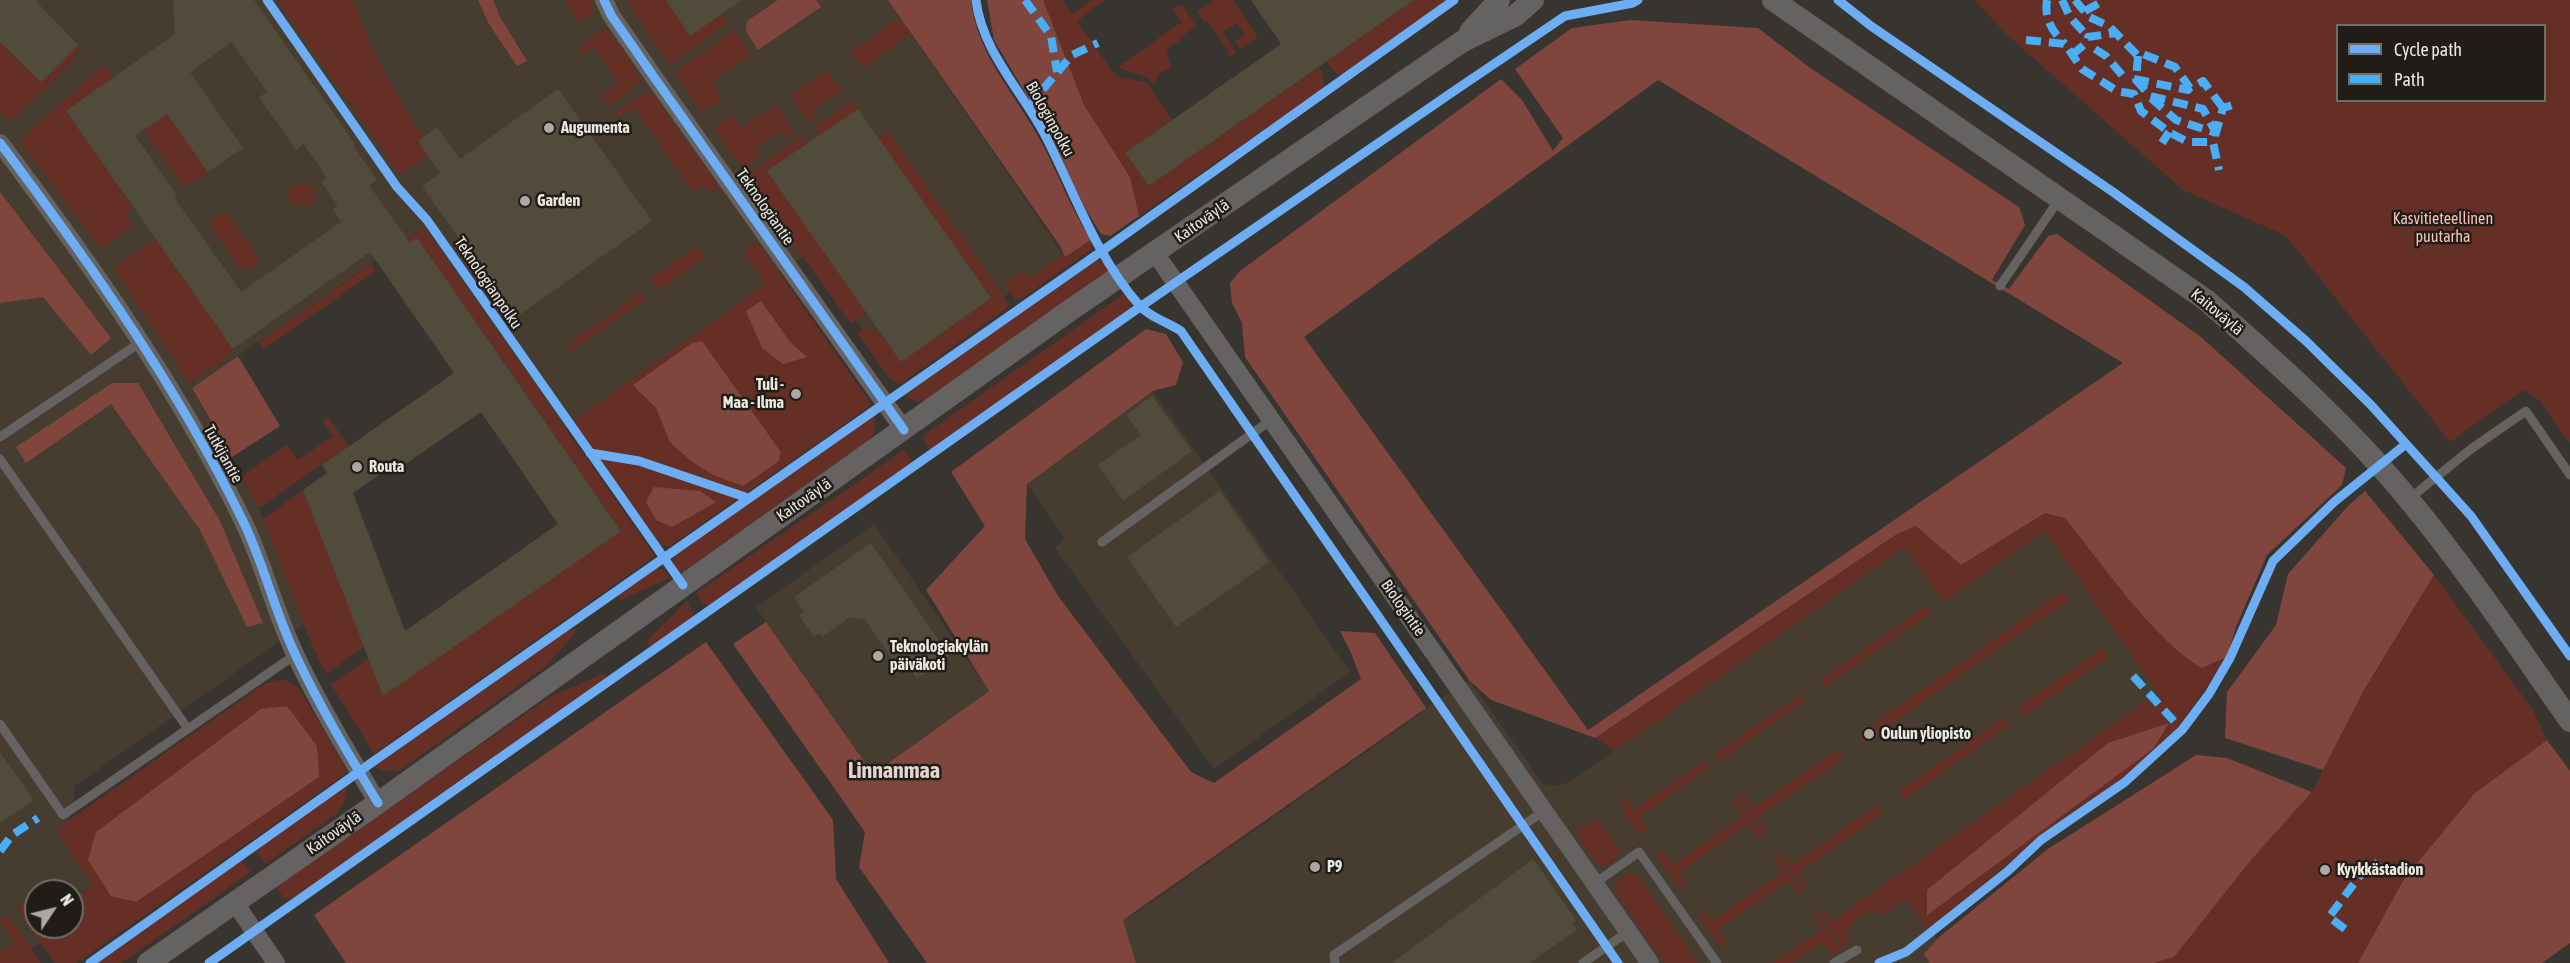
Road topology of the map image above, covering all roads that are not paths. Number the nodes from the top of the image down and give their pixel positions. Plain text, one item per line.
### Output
1 (604, 0) edge
2 (1499, 0) edge
3 (1533, 0) edge
4 (1773, 0) edge
5 (1463, 41) junction
6 (0, 143) edge
7 (2060, 198) junction
8 (1155, 254) junction
9 (2000, 286) dead end
10 (141, 342) junction
11 (1271, 420) junction
12 (904, 430) junction
13 (0, 437) edge
14 (0, 459) edge
15 (2570, 475) edge
16 (2409, 499) junction
17 (1102, 542) dead end
18 (295, 655) junction
19 (2568, 717) edge
20 (0, 724) edge
21 (188, 729) junction
22 (378, 803) junction
23 (1545, 811) junction
24 (1595, 883) junction
25 (235, 903) junction
26 (1629, 932) junction
27 (1857, 950) dead end
28 (148, 963) edge
29 (276, 963) edge
30 (1335, 963) edge
31 (1583, 963) edge
32 (1650, 963) edge
33 (1717, 963) edge
34 (1834, 963) edge

1 - 12 street, Teknologiantie
2 - 5 street, Kaitoväylä
3 - 5 street, Kaitoväylä
4 - 7 street, Kaitoväylä
5 - 8 street, Kaitoväylä
6 - 10 street, Tutkijantie
7 - 9 lane
7 - 16 street, Kaitoväylä
8 - 11 street, Biologintie
8 - 12 street, Kaitoväylä
10 - 13 lane
10 - 18 street, Tutkijantie
11 - 17 lane
11 - 23 street, Biologintie
12 - 22 street, Kaitoväylä
14 - 21 lane
15 - 16 lane
16 - 19 street, Kaitoväylä
18 - 21 lane
18 - 22 street, Tutkijantie
20 - 21 lane
22 - 25 street, Kaitoväylä
23 - 24 street, Biologintie
23 - 30 lane
24 - 26 street, Biologintie
24 - 33 lane
25 - 28 street, Kaitoväylä
25 - 29 street
26 - 31 lane
26 - 32 street, Biologintie
27 - 34 lane

